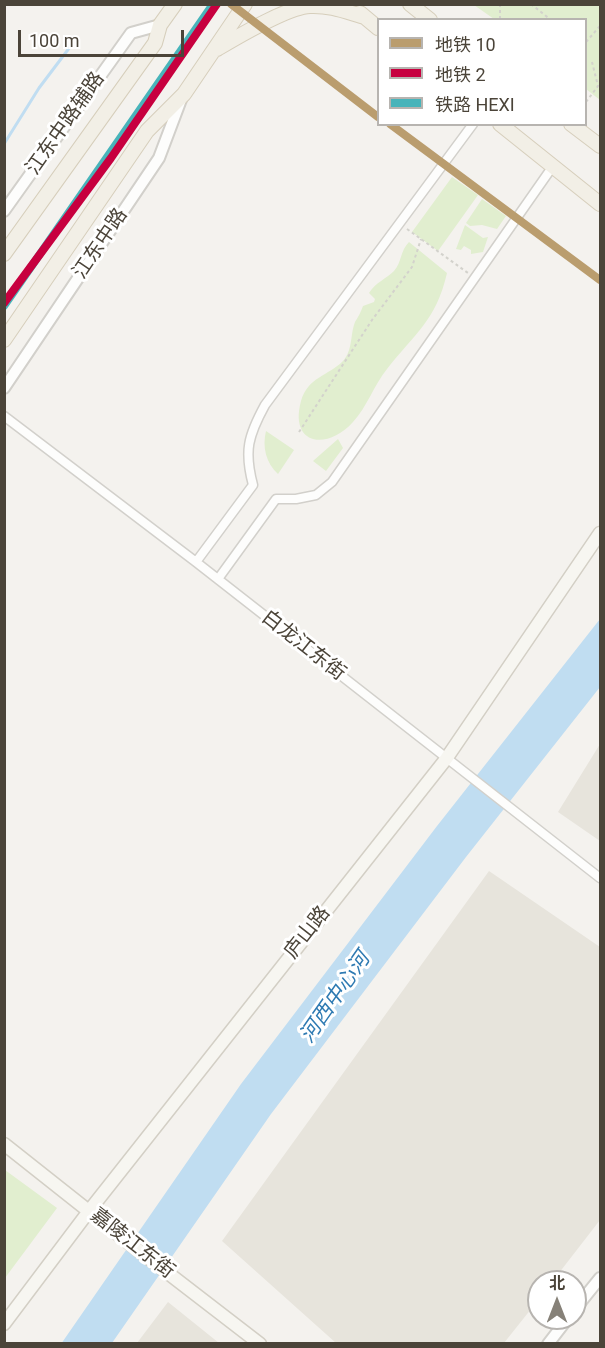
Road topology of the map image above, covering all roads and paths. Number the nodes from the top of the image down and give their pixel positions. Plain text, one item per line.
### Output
1 (166, 4) edge
2 (175, 4) edge
3 (245, 4) edge
4 (349, 4) edge
5 (500, 4) edge
6 (531, 4) edge
7 (414, 7) edge
8 (545, 15) junction
9 (365, 17) junction
10 (428, 18) edge
11 (500, 18) edge
12 (544, 18) edge
13 (549, 18) edge
14 (162, 23) junction
15 (600, 26) edge
16 (377, 27) edge
17 (587, 40) edge
18 (213, 52) junction
19 (592, 62) dead end
20 (599, 87) edge
21 (184, 94) junction
22 (587, 100) edge
23 (472, 126) edge
24 (503, 126) edge
25 (574, 126) edge
26 (600, 146) edge
27 (553, 166) junction
28 (600, 204) edge
29 (4, 211) edge
30 (400, 224) junction
31 (421, 239) junction
32 (4, 254) edge
33 (475, 278) junction
34 (4, 340) edge
35 (4, 388) edge
36 (4, 416) edge
37 (298, 432) dead end
38 (600, 533) edge
39 (196, 562) junction
40 (218, 579) junction
41 (446, 759) junction
42 (600, 878) edge
43 (4, 1144) edge
44 (89, 1211) junction
45 (600, 1278) edge
46 (587, 1294) edge
47 (4, 1324) edge
48 (559, 1330) edge
49 (260, 1344) edge
50 (548, 1344) edge

1 - 14 main road
2 - 14 main road
3 - 18 main road, 江东中路
4 - 9 main road
5 - 11 path
6 - 8 path
7 - 10 main road
8 - 12 path
8 - 13 path
9 - 16 main road
9 - 18 main road
14 - 29 street, 江东中路辅路
14 - 32 main road
15 - 17 path
18 - 21 main road, 江东中路
19 - 20 path
20 - 22 path
21 - 34 main road, 江东中路
21 - 35 street, 江东中路
23 - 30 street
24 - 27 main road
25 - 26 main road
27 - 28 main road
27 - 33 street
30 - 31 path
30 - 39 street
31 - 33 path
31 - 37 path
33 - 40 street
36 - 39 street, 白龙江东街
38 - 41 main road, 庐山路
39 - 40 street, 白龙江东街
40 - 41 street, 白龙江东街
41 - 42 street, 白龙江东街
41 - 44 main road, 庐山路
43 - 44 main road, 嘉陵江东街
44 - 47 main road, 庐山路
44 - 49 main road, 嘉陵江东街
45 - 46 street
48 - 50 street

